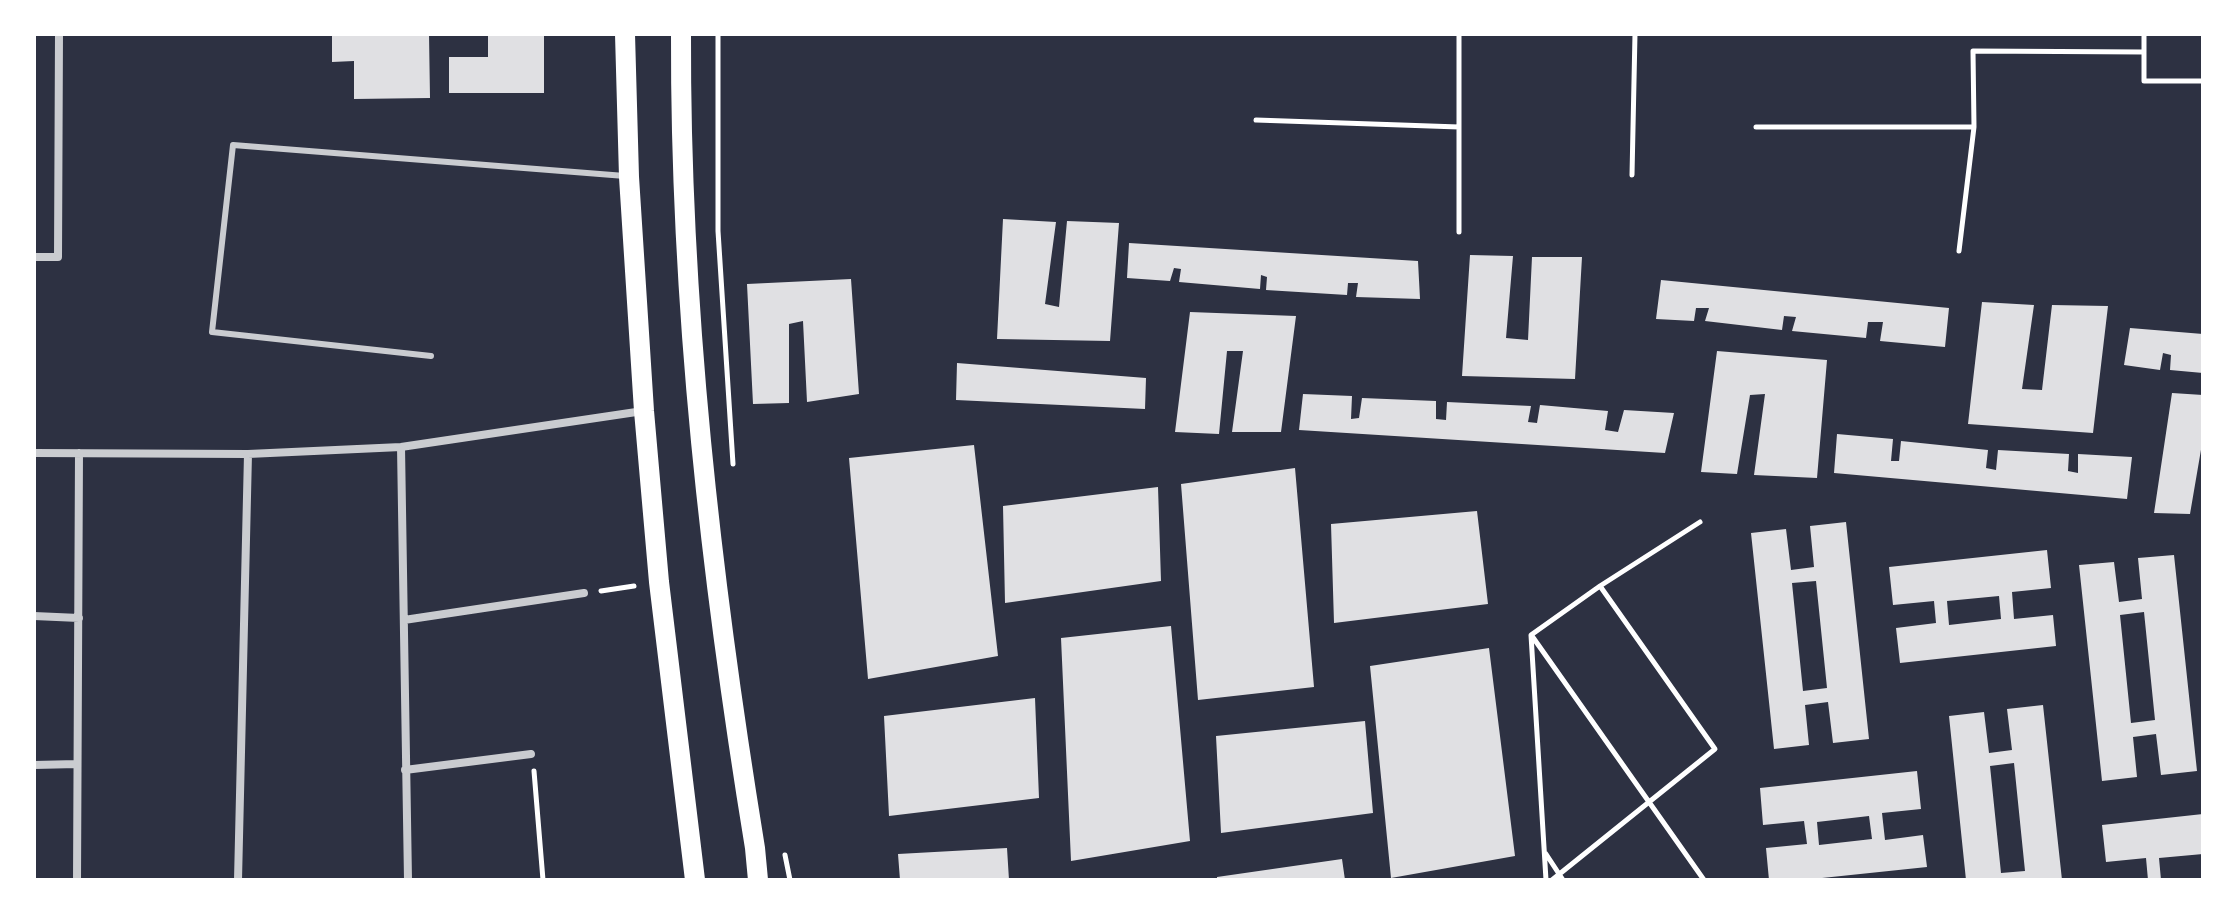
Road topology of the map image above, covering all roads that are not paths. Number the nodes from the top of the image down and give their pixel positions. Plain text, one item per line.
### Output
1 (59, 34) edge
2 (625, 34) edge
3 (681, 34) edge
4 (629, 177) junction
5 (34, 257) edge
6 (431, 356) dead end
7 (644, 411) junction
8 (401, 447) junction
9 (34, 453) edge
10 (79, 453) junction
11 (248, 454) junction
12 (584, 593) road end
13 (34, 616) edge
14 (79, 618) junction
15 (404, 620) junction
16 (531, 754) road end
17 (77, 764) junction
18 (34, 765) edge
19 (405, 770) junction
20 (77, 880) edge
21 (238, 880) edge
22 (408, 880) edge
23 (695, 880) edge
24 (758, 880) edge

1 - 5 street
2 - 4 main road
3 - 24 main road
4 - 6 lane
4 - 7 main road
7 - 8 street
7 - 23 main road
8 - 11 street
8 - 15 street
9 - 10 street
10 - 11 street
10 - 14 street
11 - 21 street
12 - 15 street
13 - 14 street
14 - 17 street
15 - 19 street
16 - 19 street
17 - 18 street
17 - 20 street
19 - 22 street

